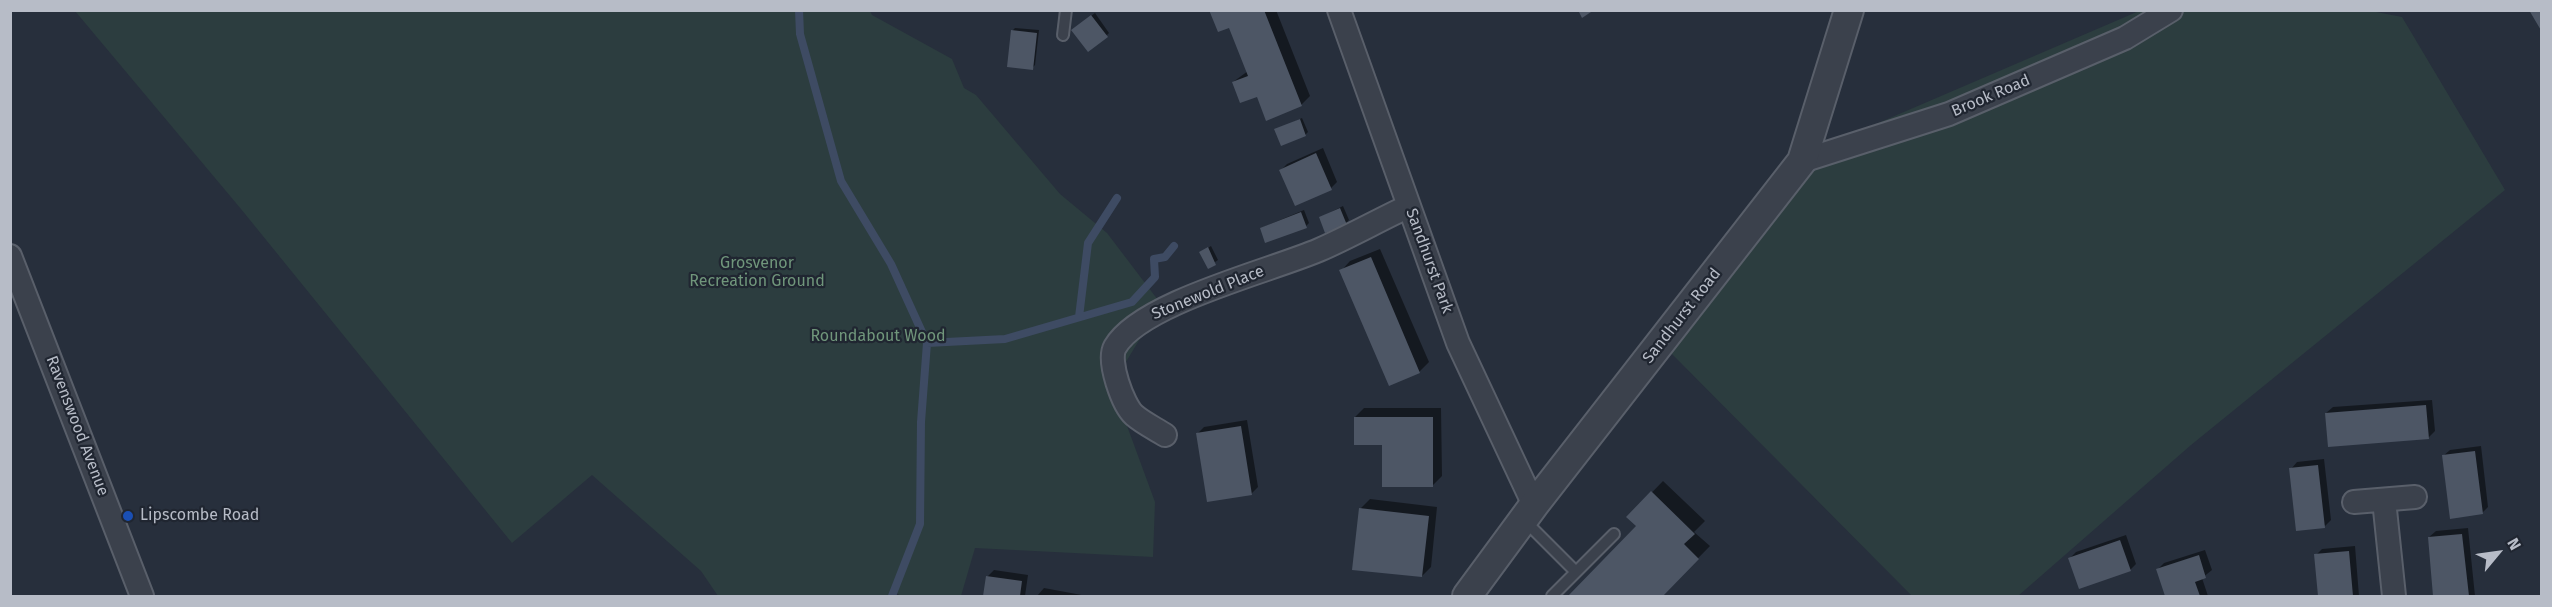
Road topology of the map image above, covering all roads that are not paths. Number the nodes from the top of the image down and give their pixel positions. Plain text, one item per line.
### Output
1 (1066, 10) edge
2 (1339, 10) edge
3 (1849, 10) edge
4 (2171, 10) edge
5 (1063, 35) dead end
6 (1802, 161) junction
7 (1409, 206) junction
8 (10, 256) edge
9 (1165, 435) dead end
10 (2415, 497) dead end
11 (2384, 500) junction
12 (2354, 502) dead end
13 (1529, 512) junction
14 (1614, 534) dead end
15 (1576, 572) junction
16 (142, 597) edge
17 (1467, 597) edge
18 (1552, 597) edge
19 (2394, 597) edge

1 - 5 lane
2 - 7 street, Sandhurst Park
3 - 6 street, Sandhurst Road
4 - 6 street, Brook Road
6 - 13 street, Sandhurst Road
7 - 9 street, Stonewold Place
7 - 13 street, Sandhurst Park
8 - 16 street, Ravenswood Avenue
10 - 11 street
11 - 12 street
11 - 19 street
13 - 15 lane
13 - 17 street, Sandhurst Road
14 - 15 lane
15 - 18 lane

